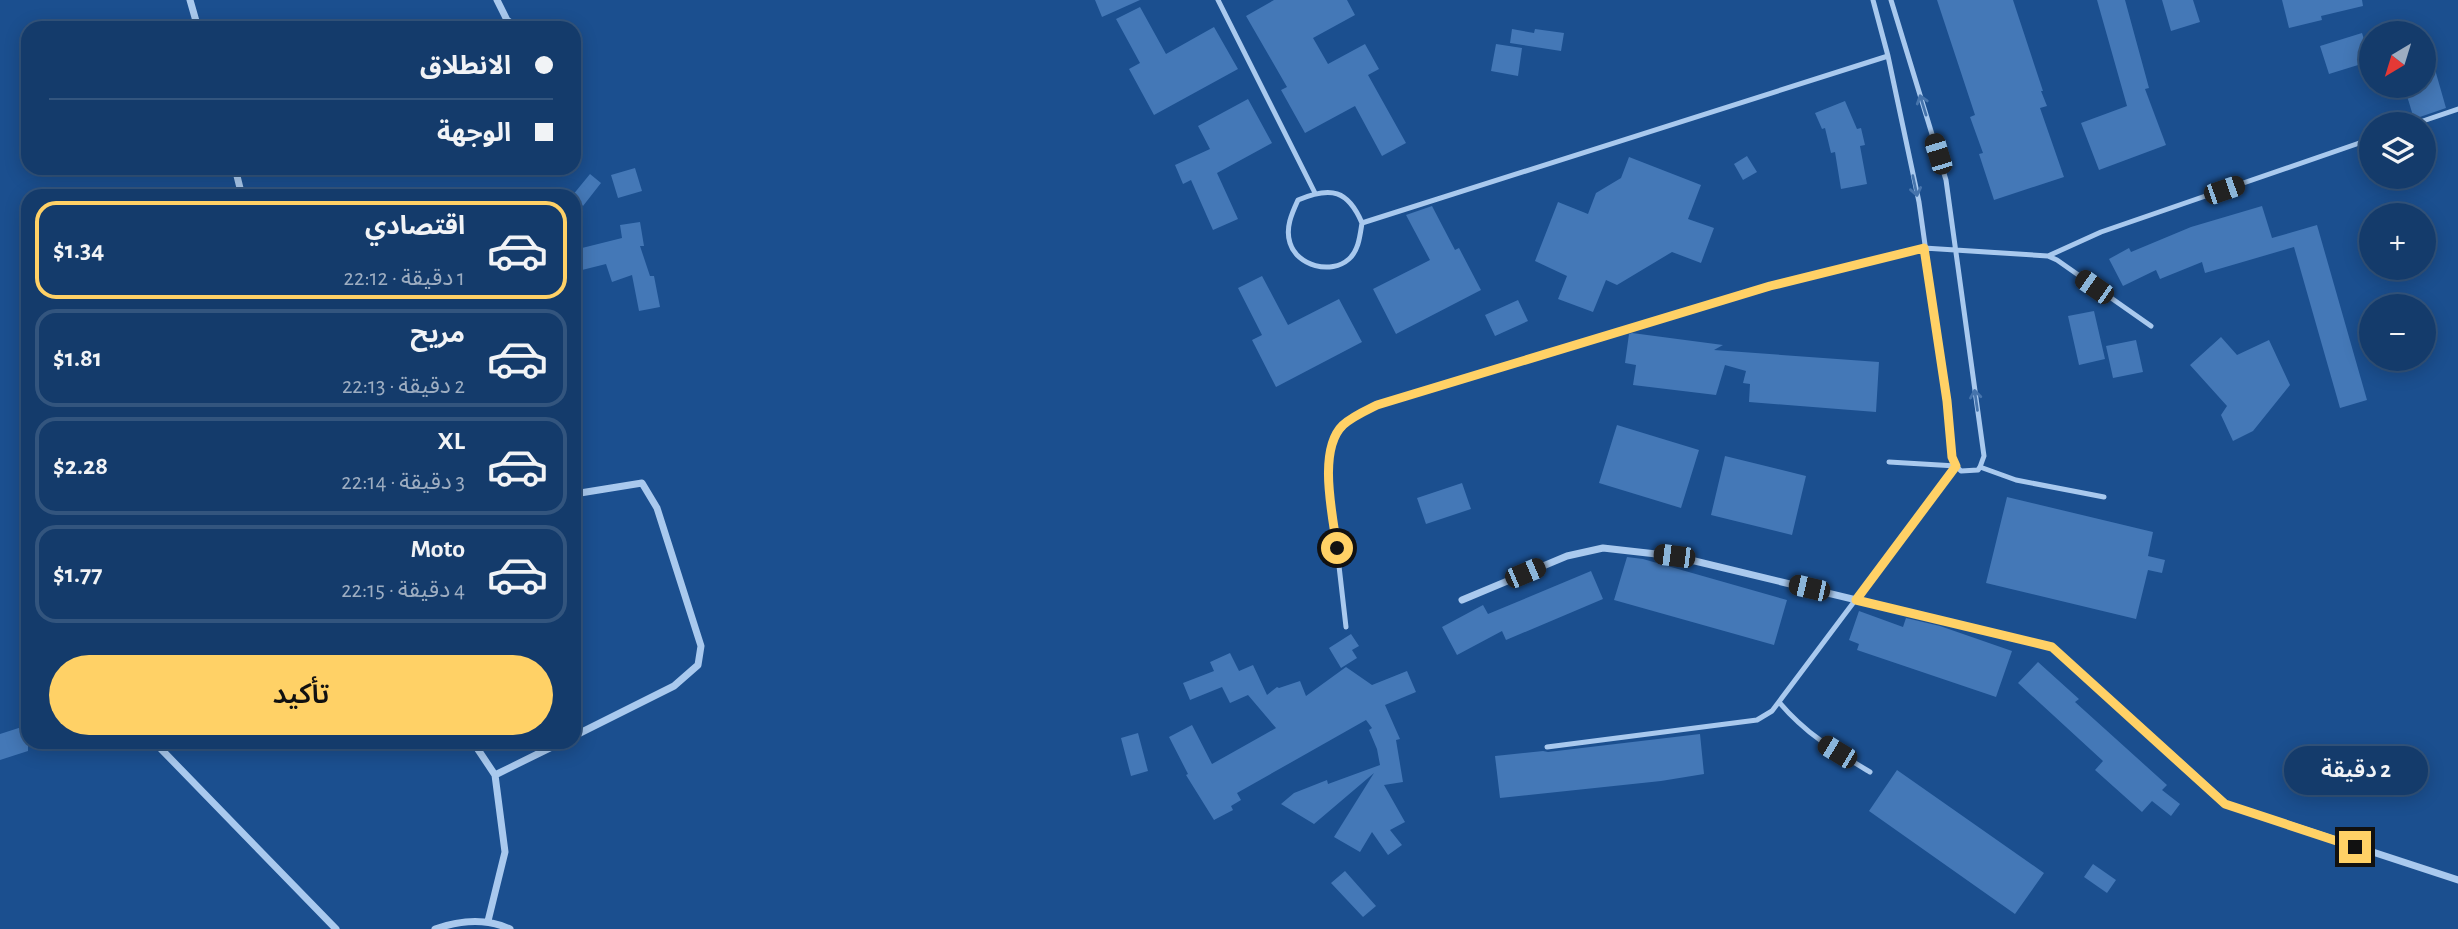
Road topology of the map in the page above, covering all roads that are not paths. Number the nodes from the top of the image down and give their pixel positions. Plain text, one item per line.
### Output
1 (190, 0) edge
2 (497, 0) edge
3 (1218, 0) edge
4 (1873, 0) edge
5 (1891, 0) edge
6 (196, 21) edge
7 (508, 21) edge
8 (1888, 56) junction
9 (2458, 109) edge
10 (2436, 116) edge
11 (2359, 143) edge
12 (1315, 193) junction
13 (1362, 223) junction
14 (1924, 248) junction
15 (1956, 250) junction
16 (2048, 256) junction
17 (2151, 326) dead end
18 (1889, 462) dead end
19 (1956, 466) junction
20 (1980, 467) junction
21 (581, 493) edge
22 (2104, 497) dead end
23 (1462, 600) dead end
24 (1856, 600) junction
25 (1346, 627) dead end
26 (1779, 702) junction
27 (581, 732) edge
28 (1547, 747) dead end
29 (161, 749) dead end
30 (477, 749) edge
31 (548, 749) edge
32 (1870, 772) dead end
33 (495, 775) junction
34 (2458, 880) edge
35 (488, 921) junction
36 (336, 929) edge
37 (435, 929) edge
38 (510, 929) edge

1 - 6 street
2 - 7 street
3 - 12 lane
4 - 8 lane
15 -> 5 lane
8 - 13 lane
8 -> 14 lane
9 - 10 lane
11 - 16 lane
12 - 13 lane
12 - 13 lane
14 - 15 lane
14 - 19 lane
14 - 25 lane
15 - 16 lane
20 -> 15 lane
16 - 17 lane
18 - 19 lane
19 - 20 lane
19 - 24 lane
20 - 22 lane
21 - 27 street
23 - 24 street
24 - 26 lane
24 - 34 street
26 - 28 lane
26 - 32 lane
29 - 36 street
30 - 33 street
31 - 33 street
33 - 35 street
35 - 37 street
35 - 38 street

